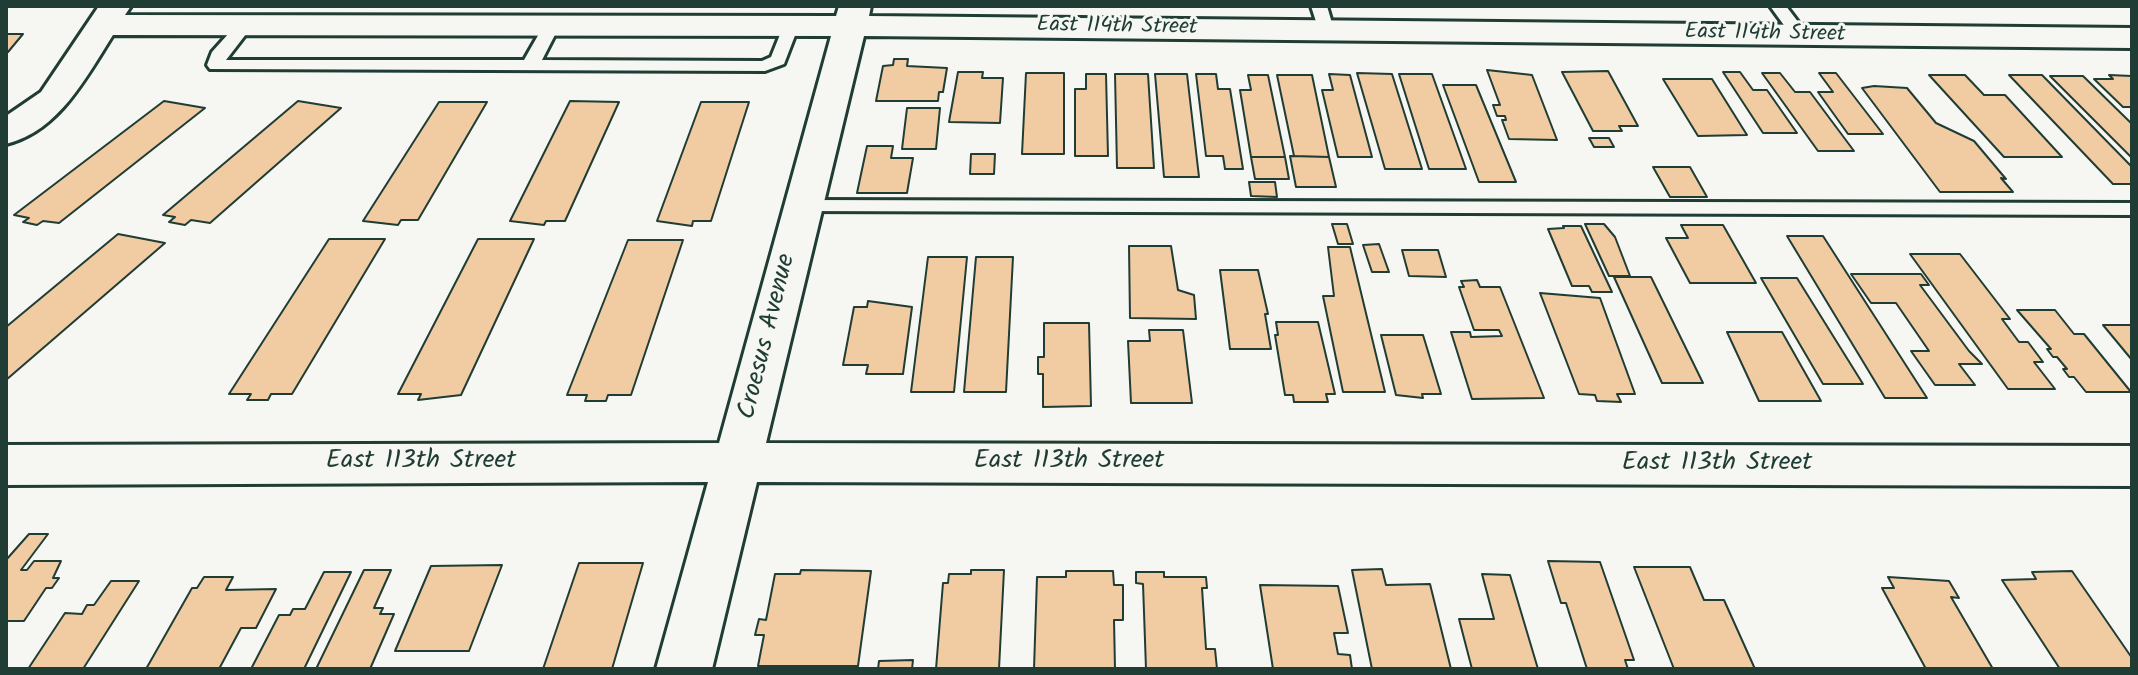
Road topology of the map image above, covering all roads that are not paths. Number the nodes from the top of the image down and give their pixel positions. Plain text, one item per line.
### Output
1 (1778, 6) edge
2 (2124, 6) edge
3 (2132, 13) edge
4 (108, 16) edge
5 (852, 16) edge
6 (1322, 18) edge
7 (245, 25) junction
8 (552, 25) junction
9 (791, 25) junction
10 (1800, 35) junction
11 (2132, 38) edge
12 (530, 66) junction
13 (6, 133) edge
14 (802, 206) junction
15 (2132, 209) edge
16 (737, 462) junction
17 (6, 465) edge
18 (2132, 466) edge
19 (684, 669) edge

1 - 10 lane
2 - 3 street
4 - 7 street, East 114th Street
4 - 13 street
5 - 6 street, East 114th Street
5 - 9 street, East 114th Street
5 - 14 street, Croesus Avenue
6 - 10 street, East 114th Street
7 - 8 street, East 114th Street
7 - 12 lane
8 - 9 street, East 114th Street
8 - 12 lane
9 - 12 lane
10 - 11 street, East 114th Street
14 - 15 lane
14 - 16 street, Croesus Avenue
16 - 17 street, East 113th Street
16 - 18 street, East 113th Street
16 - 19 street, Croesus Avenue

